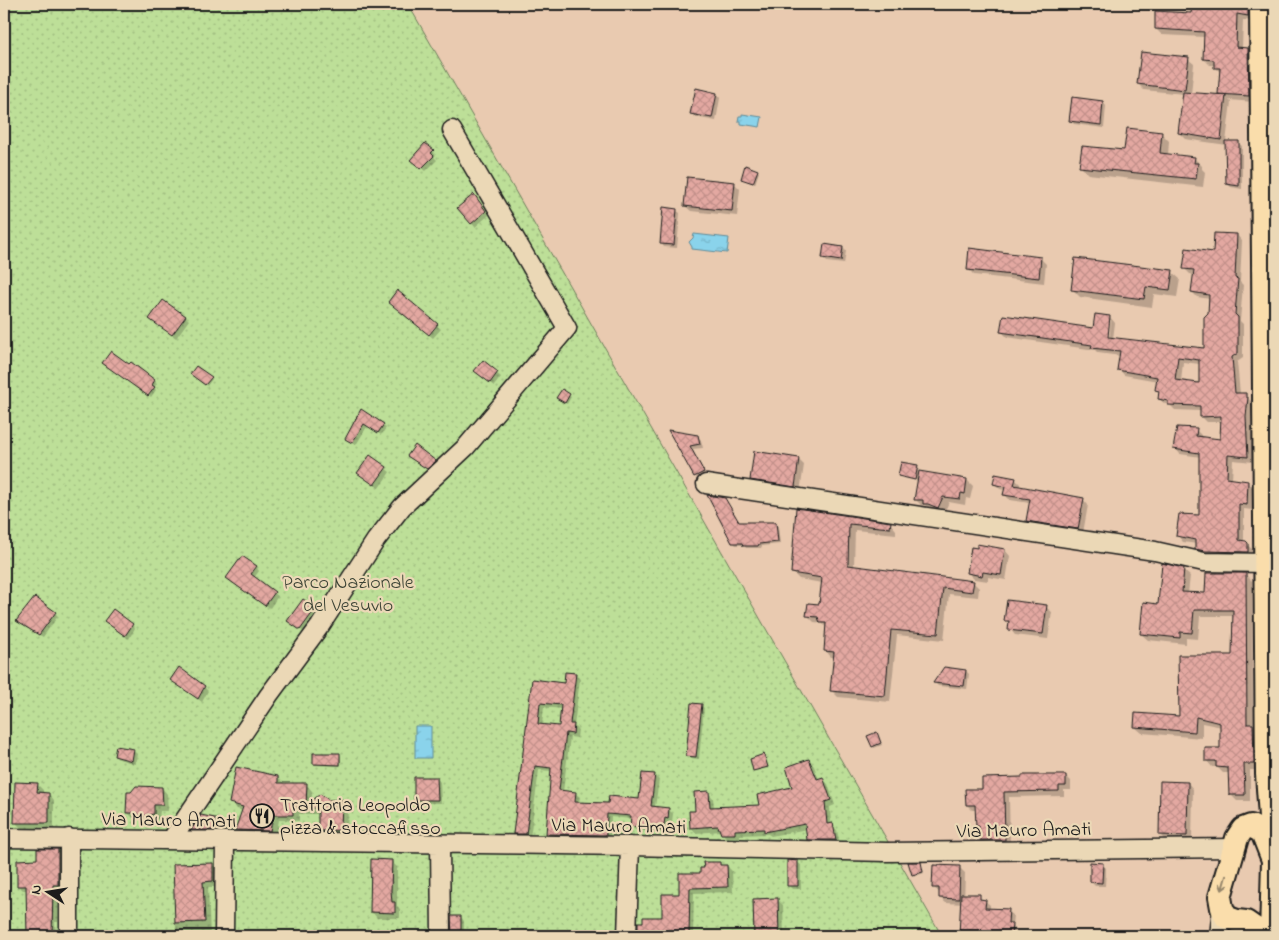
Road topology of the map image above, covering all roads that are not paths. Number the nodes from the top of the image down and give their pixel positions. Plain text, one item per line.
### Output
1 (1261, 4) edge
2 (1269, 109) edge
3 (452, 130) dead end
4 (706, 484) dead end
5 (1271, 537) edge
6 (1266, 563) junction
7 (1268, 774) junction
8 (1251, 826) junction
9 (4, 838) edge
10 (69, 838) junction
11 (171, 840) junction
12 (225, 841) junction
13 (440, 844) junction
14 (630, 846) junction
15 (1234, 848) junction
16 (1273, 860) junction
17 (1273, 885) junction
18 (1233, 922) edge
19 (68, 936) edge
20 (224, 936) edge
21 (441, 936) edge
22 (627, 936) edge
23 (1218, 936) edge
24 (1266, 936) edge
25 (1271, 936) edge

1 - 2 main road
2 - 5 main road
3 - 11 street
4 - 6 street
5 - 6 main road
6 - 7 main road
7 - 8 main road
7 - 16 main road
8 - 15 main road
8 - 16 main road
9 - 10 street, Via Mauro Amati
10 - 11 street, Via Mauro Amati
10 - 19 street
11 - 12 street, Via Mauro Amati
12 - 13 street, Via Mauro Amati
12 - 20 street
13 - 14 street, Via Mauro Amati
13 - 21 street
14 - 15 street, Via Mauro Amati
14 - 22 street
15 -> 18 main road
16 - 17 main road
17 - 18 main road
17 - 25 main road
18 - 23 street
18 - 24 main road

